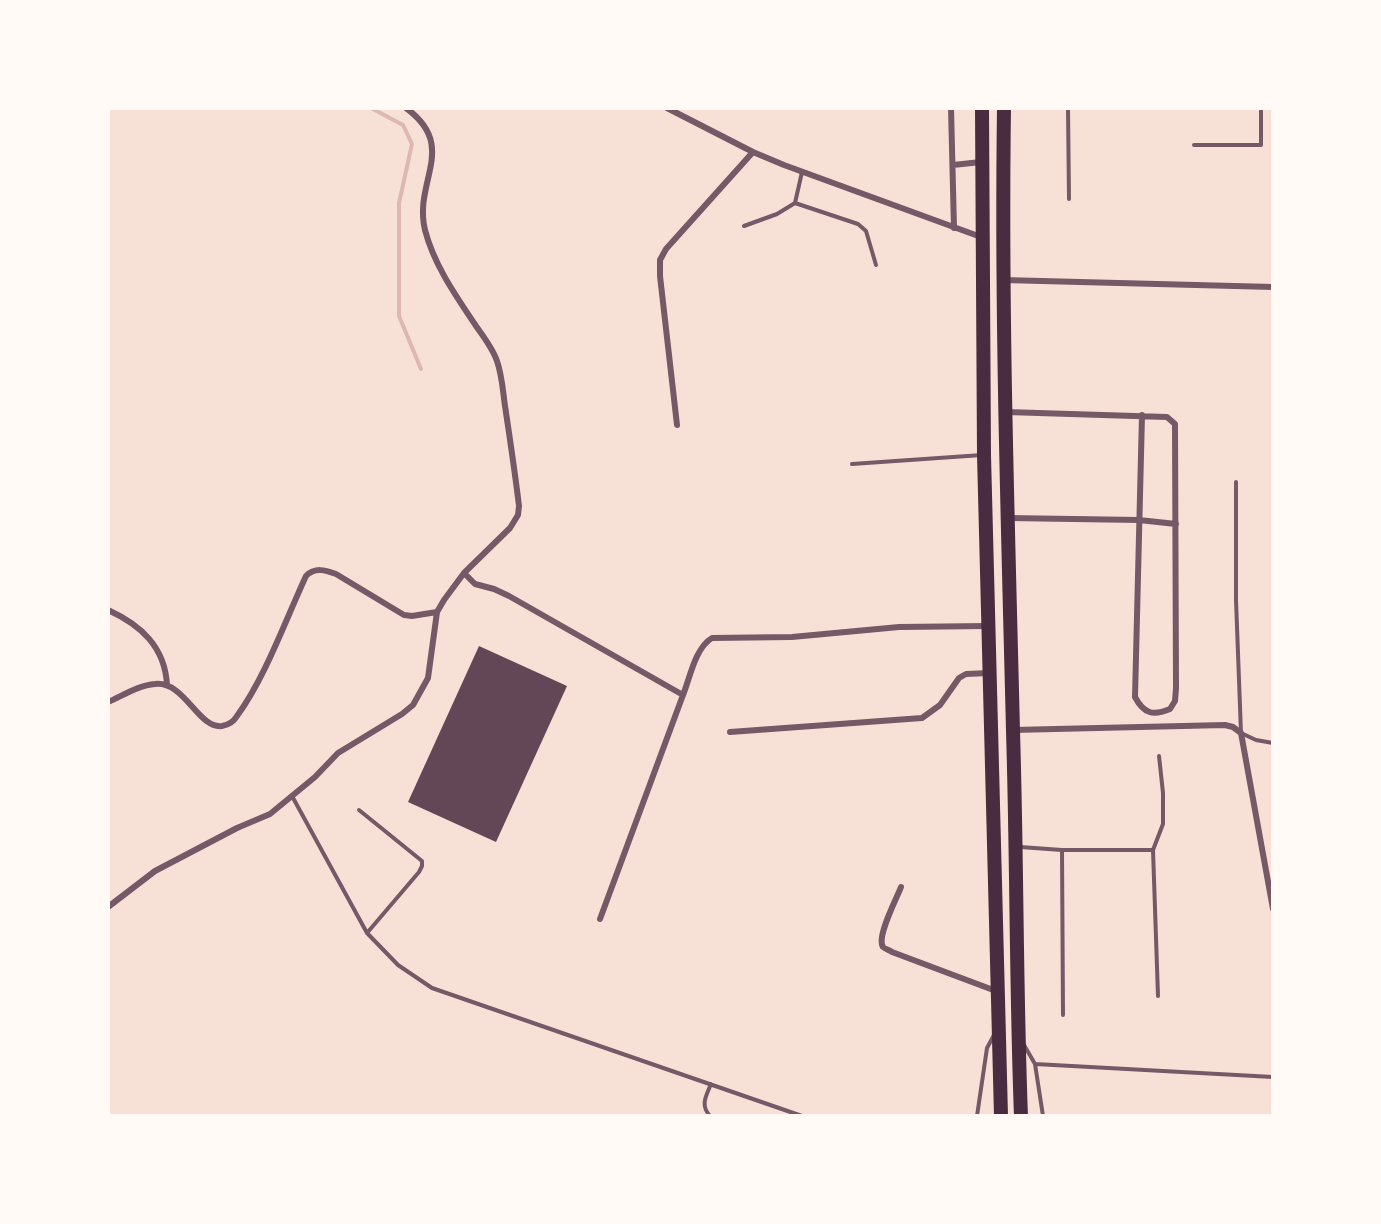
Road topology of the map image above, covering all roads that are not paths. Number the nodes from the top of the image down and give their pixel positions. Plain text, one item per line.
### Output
1 (406, 108) edge
2 (667, 108) edge
3 (951, 108) edge
4 (982, 108) edge
5 (1004, 108) edge
6 (1068, 108) edge
7 (1261, 108) edge
8 (1194, 145) dead end
9 (753, 152) junction
10 (981, 162) junction
11 (953, 165) junction
12 (802, 172) junction
13 (1069, 199) dead end
14 (795, 203) junction
15 (744, 226) dead end
16 (954, 228) junction
17 (981, 237) junction
18 (876, 265) dead end
19 (1002, 280) junction
20 (1273, 287) edge
21 (1006, 412) junction
22 (1142, 416) junction
23 (677, 425) dead end
24 (984, 455) junction
25 (852, 464) dead end
26 (1236, 482) dead end
27 (1006, 518) junction
28 (1139, 520) junction
29 (1176, 524) junction
30 (464, 573) junction
31 (108, 610) edge
32 (437, 612) junction
33 (987, 626) junction
34 (989, 673) junction
35 (167, 685) junction
36 (683, 695) junction
37 (108, 702) edge
38 (1013, 730) junction
39 (730, 732) dead end
40 (1241, 733) junction
41 (1273, 743) edge
42 (1159, 756) dead end
43 (292, 796) junction
44 (359, 810) dead end
45 (1016, 846) junction
46 (1062, 850) junction
47 (1153, 850) junction
48 (901, 887) dead end
49 (108, 907) edge
50 (1273, 909) edge
51 (600, 918) dead end
52 (367, 933) junction
53 (996, 991) junction
54 (1158, 996) dead end
55 (1063, 1015) dead end
56 (1017, 1022) junction
57 (998, 1026) junction
58 (1035, 1064) junction
59 (1273, 1077) edge
60 (711, 1084) junction
61 (710, 1116) edge
62 (802, 1116) edge
63 (977, 1116) edge
64 (1001, 1116) edge
65 (1020, 1116) edge
66 (1043, 1116) edge

1 - 30 street
2 - 9 street
3 - 11 street
4 - 10 main road
5 - 19 main road
6 - 13 lane
7 - 8 lane
9 - 12 street
9 - 23 street
10 - 11 street
10 - 17 main road
11 - 16 street
12 - 14 lane
12 - 16 street
14 - 15 lane
14 - 18 lane
16 - 17 street
17 - 24 main road
19 - 20 street
19 - 21 main road
21 - 22 street
21 - 27 main road
22 - 28 street
22 - 29 street
24 - 25 lane
24 - 33 main road
26 - 40 lane
27 - 28 street
27 - 38 main road
28 - 29 street
28 - 29 street
30 - 32 street
30 - 36 street
31 - 35 street
32 - 35 street
32 - 43 street
33 - 34 main road
33 - 36 street
34 - 39 street
34 - 53 main road
35 - 37 street
36 - 51 street
38 - 40 street
38 - 45 main road
40 - 41 lane
40 - 50 street
42 - 47 lane
43 - 49 street
43 - 52 lane
44 - 52 lane
45 - 46 lane
45 - 56 main road
46 - 47 lane
46 - 55 lane
47 - 54 lane
48 - 53 street
52 - 60 lane
53 - 57 main road
56 - 58 lane
56 - 65 main road
57 - 63 lane
57 - 64 main road
58 - 59 lane
58 - 66 lane
60 - 61 lane
60 - 62 lane

